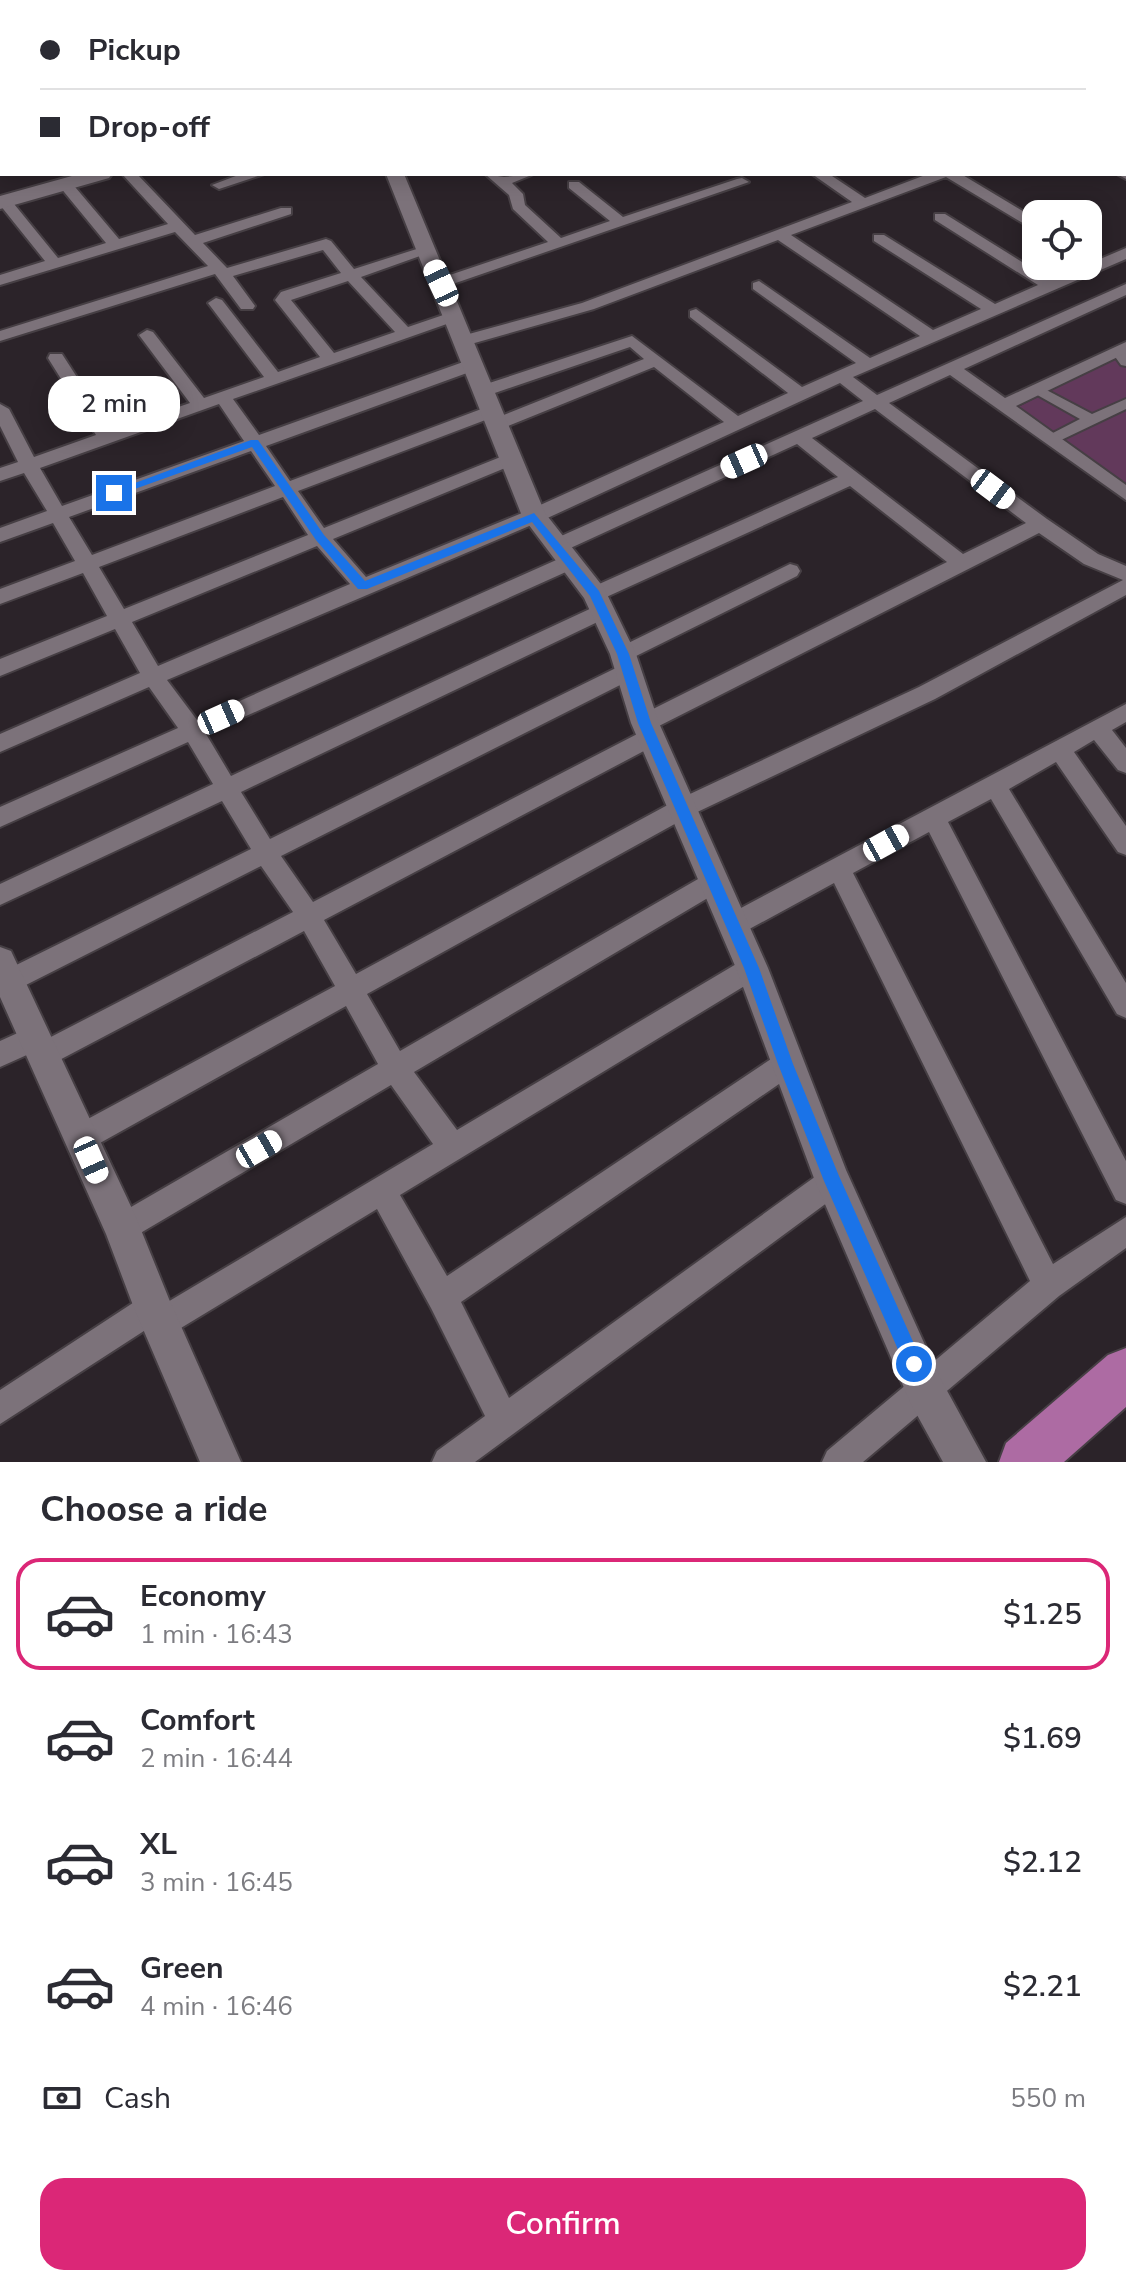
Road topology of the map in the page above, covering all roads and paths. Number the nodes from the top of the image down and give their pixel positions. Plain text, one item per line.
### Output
1 (95, 176) edge
2 (131, 176) edge
3 (250, 176) edge
4 (396, 176) edge
5 (822, 176) edge
6 (954, 176) edge
7 (496, 178) edge
8 (912, 178) edge
9 (742, 183) edge
10 (65, 184) junction
11 (219, 185) dead end
12 (574, 185) dead end
13 (3, 202) edge
14 (863, 203) junction
15 (286, 211) dead end
16 (940, 217) dead end
17 (1022, 217) edge
18 (621, 223) junction
19 (178, 226) junction
20 (781, 235) junction
21 (879, 238) dead end
22 (192, 241) junction
23 (558, 243) junction
24 (116, 245) junction
25 (426, 251) junction
26 (1126, 253) edge
27 (1102, 258) edge
28 (54, 263) junction
29 (220, 271) junction
30 (350, 274) junction
31 (0, 280) edge
32 (1063, 280) edge
33 (441, 283) junction
34 (759, 286) dead end
35 (1052, 287) junction
36 (1126, 289) edge
37 (216, 303) dead end
38 (247, 306) dead end
39 (995, 311) junction
40 (696, 314) dead end
41 (406, 334) junction
42 (147, 335) dead end
43 (0, 336) edge
44 (934, 338) junction
45 (1124, 353) edge
46 (56, 358) dead end
47 (331, 360) junction
48 (656, 360) junction
49 (869, 365) junction
50 (952, 368) junction
51 (477, 375) junction
52 (841, 376) junction
53 (275, 379) junction
54 (1126, 388) edge
55 (1037, 389) junction
56 (800, 394) junction
57 (223, 397) junction
58 (875, 402) junction
59 (1126, 403) edge
60 (201, 405) junction
61 (1005, 405) junction
62 (0, 409) edge
63 (1092, 420) junction
64 (736, 423) junction
65 (798, 436) junction
66 (107, 438) junction
67 (1052, 439) junction
68 (254, 443) junction
69 (509, 460) junction
70 (29, 465) junction
71 (0, 475) edge
72 (853, 477) junction
73 (286, 489) junction
74 (1126, 494) edge
75 (58, 513) junction
76 (534, 516) junction
77 (1040, 524) junction
78 (0, 535) edge
79 (320, 537) junction
80 (563, 554) junction
81 (961, 563) junction
82 (86, 564) junction
83 (790, 571) dead end
84 (1126, 574) edge
85 (363, 586) junction
86 (1126, 586) edge
87 (0, 597) edge
88 (598, 603) junction
89 (120, 619) junction
90 (625, 663) junction
91 (0, 668) edge
92 (154, 678) junction
93 (1126, 712) edge
94 (1098, 729) junction
95 (192, 730) junction
96 (648, 730) junction
97 (0, 743) edge
98 (1059, 749) junction
99 (1126, 764) edge
100 (995, 786) junction
101 (225, 787) junction
102 (683, 808) junction
103 (0, 817) edge
104 (933, 817) junction
105 (1126, 845) edge
106 (265, 852) junction
107 (839, 870) junction
108 (714, 882) junction
109 (0, 895) edge
110 (309, 916) junction
111 (733, 925) junction
112 (752, 968) junction
113 (4, 971) edge
114 (350, 989) junction
115 (1126, 1006) edge
116 (37, 1047) junction
117 (0, 1055) edge
118 (786, 1064) junction
119 (396, 1070) junction
120 (81, 1138) junction
121 (454, 1149) junction
122 (833, 1181) junction
123 (1126, 1190) edge
124 (383, 1192) junction
125 (122, 1228) junction
126 (1126, 1231) edge
127 (1048, 1285) junction
128 (442, 1297) junction
129 (156, 1315) junction
130 (1126, 1373) edge
131 (925, 1390) junction
132 (1, 1404) edge
133 (504, 1421) junction
134 (221, 1462) edge
135 (448, 1462) edge
136 (838, 1462) edge
137 (966, 1462) edge
138 (1025, 1462) edge

1 - 10 main road
2 - 19 street
3 - 11 street
4 - 25 street
5 - 14 street
6 - 17 street
7 - 23 street
8 - 14 street
9 - 18 street
10 - 13 main road
10 - 24 street
12 - 18 street
13 - 28 street
14 - 20 street
15 - 22 street
16 - 35 street
18 - 23 street
19 - 22 street
19 - 24 street
20 - 44 street
20 - 51 street
21 - 39 street
22 - 29 street
23 - 33 street
24 - 28 street
25 - 30 street
25 - 33 street
26 - 27 street
28 - 31 street
29 - 30 street
29 - 38 street
29 - 43 street
30 - 41 street
30 - 47 street
32 - 35 street
33 - 51 street
34 - 49 street
35 - 39 street
36 - 50 street
37 - 53 street
39 - 44 street
40 - 56 street
41 - 47 street
41 - 51 street
42 - 60 street
44 - 49 street
45 - 55 street
46 - 66 street
47 - 53 street
48 - 51 street
48 - 51 street
48 - 64 street
49 - 52 street
50 - 58 street
50 - 61 street
51 - 68 street
51 - 69 street
51 - 73 street
52 - 56 street
52 - 58 street
53 - 57 street
54 - 59 street
55 - 61 street
55 - 63 street
56 - 64 street
57 - 60 street
57 - 68 street
58 - 65 street
58 - 77 street
59 - 63 street
60 - 66 street
61 - 67 street
62 - 70 street
63 - 67 street
64 - 76 street
65 - 72 street
65 - 80 street
66 - 70 street
67 - 74 street
68 - 73 street
68 - 75 street
69 - 76 street
69 - 79 street
70 - 71 street
70 - 75 street
72 - 81 street
72 - 88 street
73 - 79 street
73 - 82 street
75 - 78 street
75 - 82 street
76 - 80 street
76 - 85 street
77 - 81 street
77 - 84 street
79 - 85 street
79 - 89 street
80 - 88 street
80 - 95 street
81 - 96 street
82 - 87 street
82 - 89 street
83 - 90 street
85 - 92 street
86 - 102 street
88 - 90 street
88 - 101 street
89 - 91 street
89 - 92 street
90 - 96 street
90 - 106 street
92 - 95 street
92 - 97 street
93 - 94 street
94 - 98 street
94 - 99 street
95 - 101 street
95 - 103 street
96 - 102 street
96 - 110 street
98 - 100 street
98 - 105 street
100 - 104 street
100 - 115 street
101 - 106 street
101 - 109 street
102 - 108 street
102 - 114 street
104 - 107 street
104 - 123 street
106 - 110 street
106 - 113 street
107 - 111 street
107 - 127 street
108 - 111 street
108 - 119 street
110 - 114 street
110 - 116 street
111 - 112 street
112 - 118 street
112 - 121 street
113 - 116 street
114 - 119 street
114 - 120 street
116 - 117 street
116 - 120 street
118 - 122 street
118 - 128 street
119 - 121 street
119 - 125 street
120 - 125 street
121 - 124 street
122 - 131 street
122 - 133 street
124 - 128 street
124 - 129 street
125 - 129 street
126 - 127 street
127 - 131 street
128 - 133 street
129 - 132 street
129 - 134 street
130 - 138 main road
131 - 136 street
131 - 137 street
133 - 135 street

